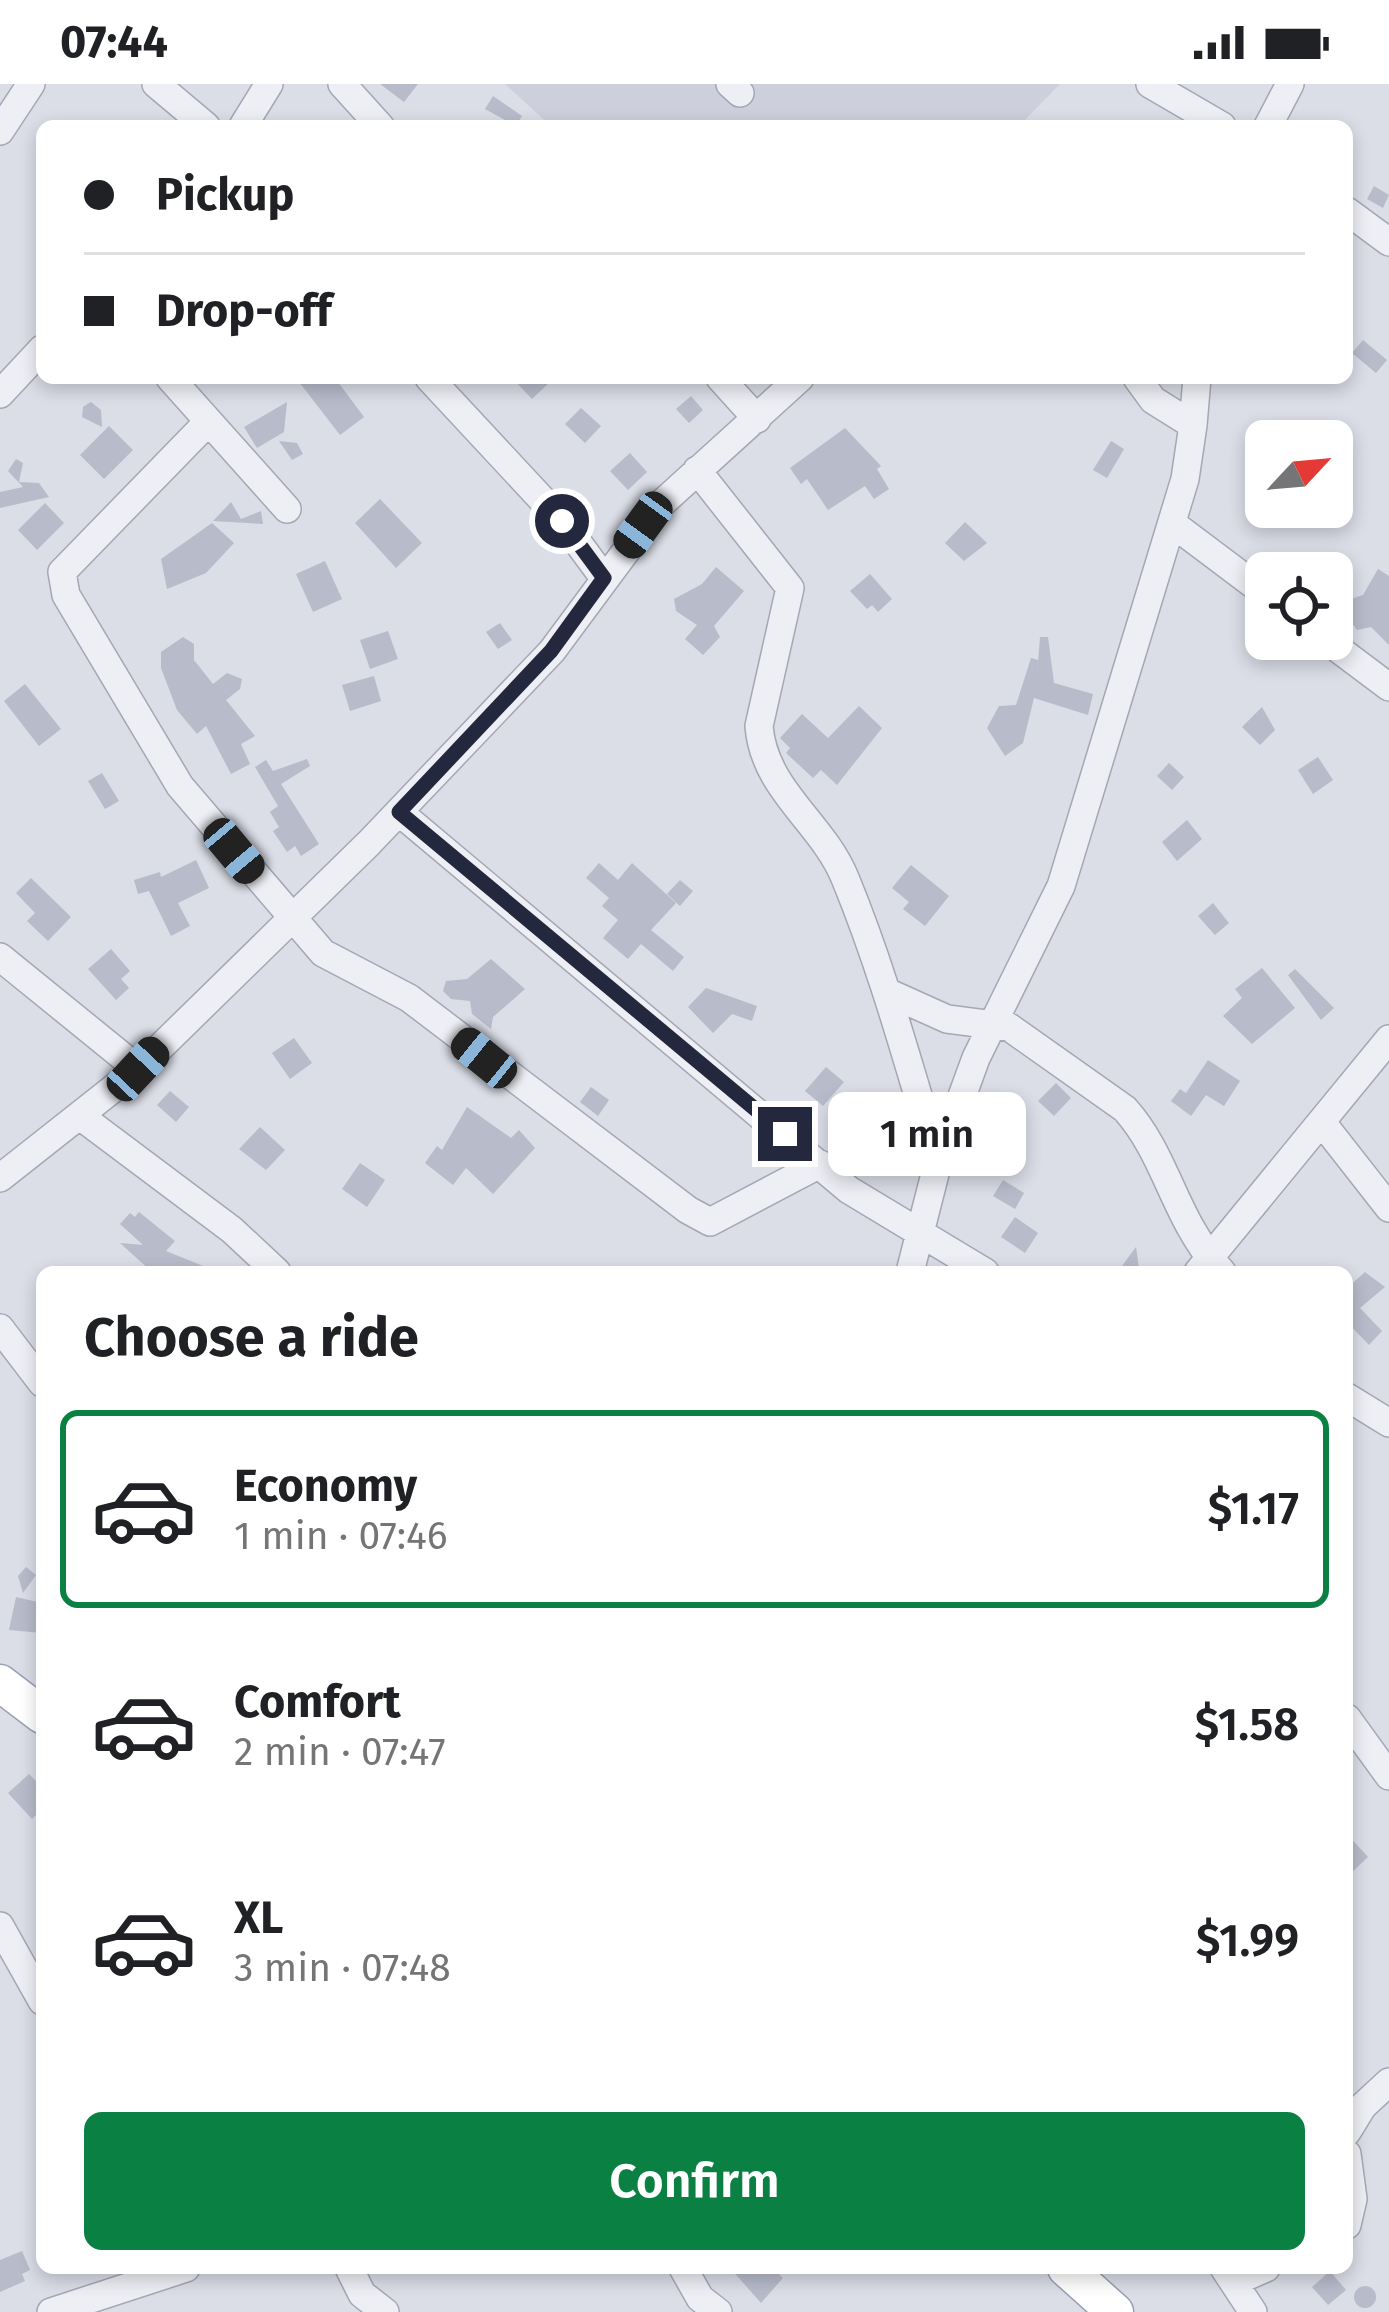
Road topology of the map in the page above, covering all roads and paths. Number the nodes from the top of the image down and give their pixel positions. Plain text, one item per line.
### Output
1 (31, 84) edge
2 (156, 84) edge
3 (269, 84) edge
4 (342, 84) edge
5 (1150, 84) edge
6 (1291, 84) edge
7 (199, 120) edge
8 (247, 120) edge
9 (375, 120) edge
10 (1212, 120) edge
11 (1271, 120) edge
12 (0, 131) edge
13 (1353, 215) edge
14 (1389, 242) edge
15 (36, 355) edge
16 (175, 384) edge
17 (435, 384) edge
18 (726, 384) edge
19 (794, 384) edge
20 (1141, 384) edge
21 (1196, 384) edge
22 (0, 394) edge
23 (757, 418) junction
24 (208, 422) junction
25 (1193, 425) junction
26 (697, 470) junction
27 (287, 508) dead end
28 (1173, 524) junction
29 (604, 578) junction
30 (1245, 578) edge
31 (1352, 660) edge
32 (1389, 688) edge
33 (399, 812) junction
34 (289, 916) junction
35 (0, 957) edge
36 (886, 992) junction
37 (992, 1024) junction
38 (1389, 1040) edge
39 (138, 1069) junction
40 (80, 1116) junction
41 (1324, 1125) junction
42 (938, 1162) junction
43 (820, 1164) junction
44 (0, 1178) edge
45 (1389, 1208) edge
46 (918, 1235) junction
47 (271, 1266) edge
48 (911, 1266) edge
49 (974, 1266) edge
50 (1209, 1266) edge
51 (1212, 1266) edge
52 (0, 1328) edge
53 (36, 1375) edge
54 (1353, 1400) edge
55 (1389, 1423) edge
56 (0, 1683) edge
57 (36, 1710) edge
58 (1353, 1726) edge
59 (1389, 1776) edge
60 (0, 1926) edge
61 (36, 1990) edge
62 (1389, 2082) edge
63 (1353, 2122) edge
64 (171, 2274) edge
65 (352, 2274) edge
66 (687, 2274) edge
67 (1073, 2274) edge
68 (1229, 2275) edge
69 (94, 2305) edge
70 (708, 2309) edge
71 (51, 2312) edge
72 (385, 2312) edge
73 (1114, 2312) edge
74 (1253, 2312) edge

1 - 12 street
2 - 7 street
3 - 8 street
4 - 9 street
5 - 10 street
6 - 11 street
13 - 14 street
15 - 22 street
16 - 24 street
17 - 29 street
18 - 23 street
19 - 23 street
20 - 25 street
21 - 25 street
23 - 26 street
24 - 27 street
24 - 34 street
25 - 28 street
26 - 29 street
26 - 36 street
28 - 30 street
28 - 37 street
29 - 33 street
31 - 32 street
33 - 34 street
33 - 43 street
34 - 39 street
34 - 43 street
35 - 39 street
36 - 37 street
36 - 42 street
37 - 42 street
37 - 50 street
38 - 41 street
39 - 40 street
40 - 44 street
40 - 47 street
41 - 45 street
41 - 51 street
42 - 46 street
43 - 46 street
46 - 48 street
46 - 49 street
52 - 53 street
54 - 55 street
56 - 57 main road
58 - 59 street
60 - 61 street
62 - 63 street
64 - 69 street
65 - 72 street
66 - 70 street
67 - 73 main road
68 - 74 street
69 - 71 street

